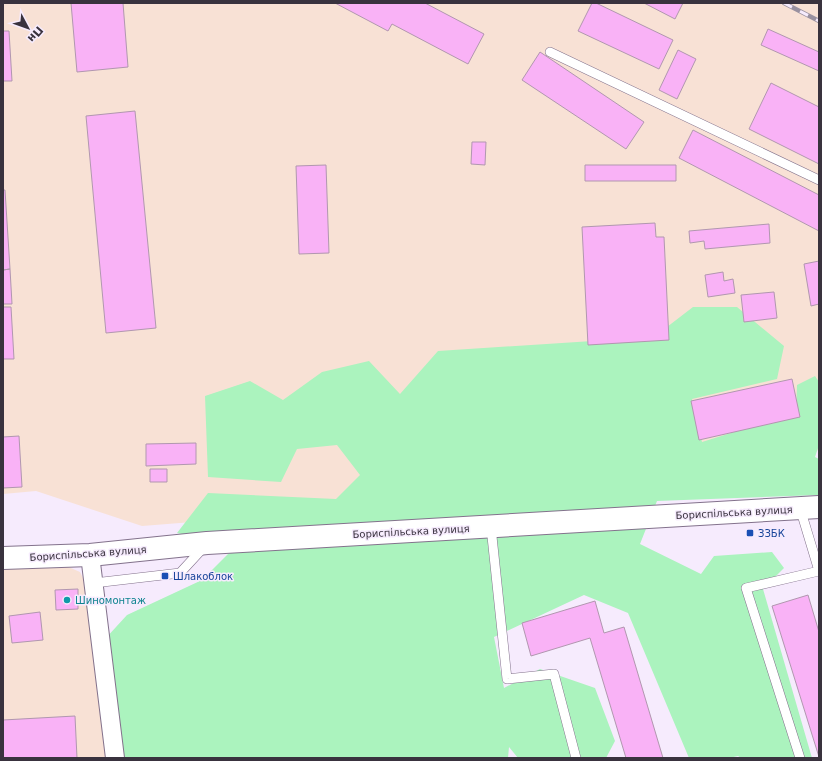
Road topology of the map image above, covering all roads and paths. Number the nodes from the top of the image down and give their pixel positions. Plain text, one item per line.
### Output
1 (550, 52) dead end
2 (819, 180) edge
3 (810, 507) edge
4 (491, 527) junction
5 (207, 543) junction
6 (90, 555) junction
7 (3, 558) edge
8 (819, 571) edge
9 (94, 583) junction
10 (115, 758) edge
11 (576, 758) edge
12 (800, 758) edge

1 - 2 lane
3 - 4 main road, Бориспільська вулиця
3 - 8 lane
4 - 5 main road, Бориспільська вулиця
4 - 11 lane
5 - 6 main road, Бориспільська вулиця
5 - 9 lane
6 - 7 main road, Бориспільська вулиця
6 - 9 street
8 - 12 lane
9 - 10 street

